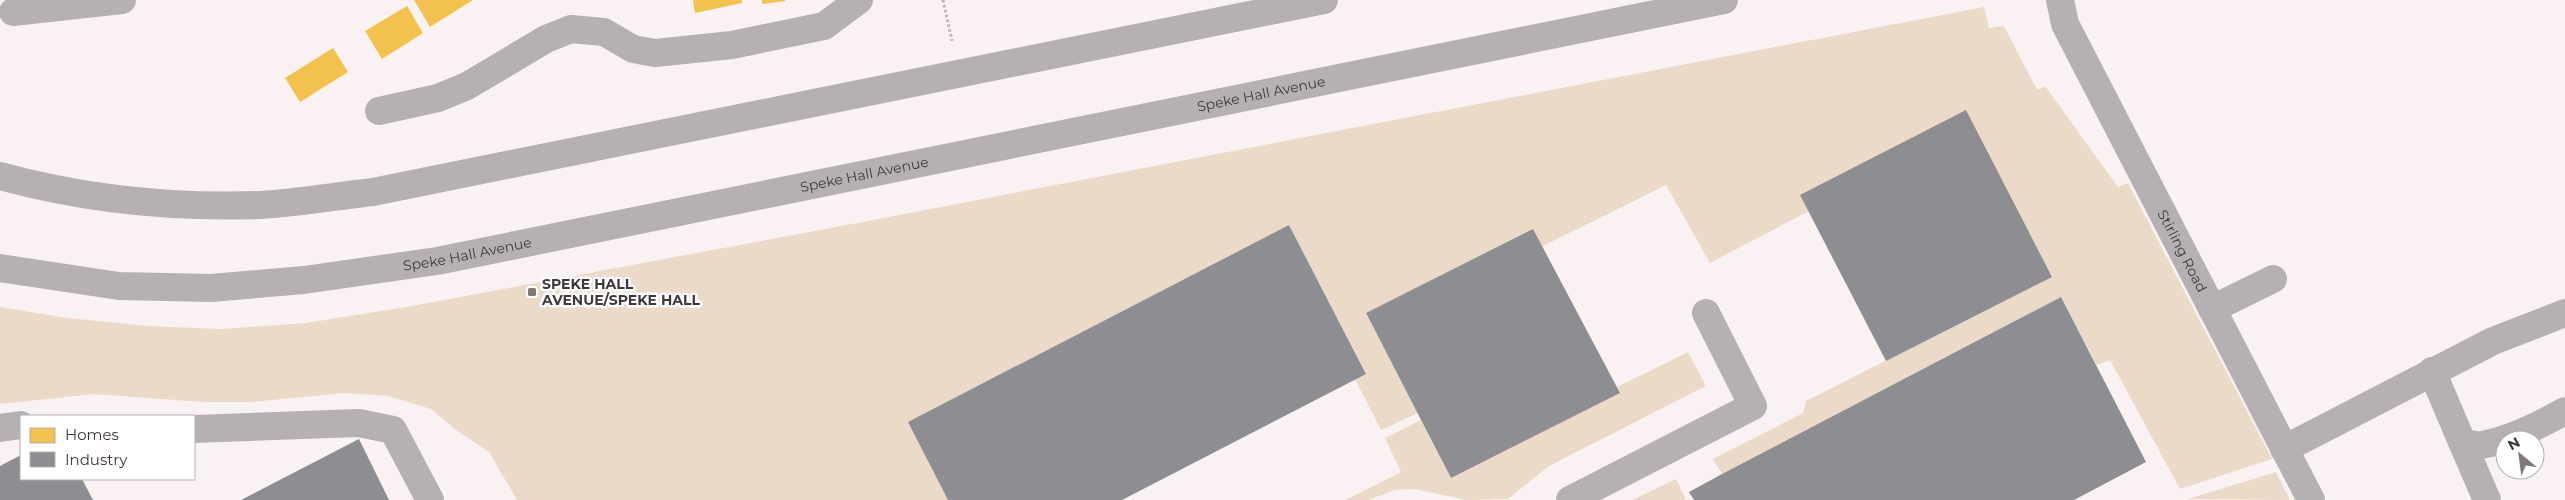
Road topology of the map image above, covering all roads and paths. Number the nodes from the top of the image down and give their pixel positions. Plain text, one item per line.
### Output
1 (122, 0) edge
2 (859, 0) edge
3 (943, 0) edge
4 (1324, 0) edge
5 (1724, 0) edge
6 (2060, 0) edge
7 (13, 12) dead end
8 (959, 73) junction
9 (379, 111) dead end
10 (0, 176) edge
11 (0, 268) edge
12 (2273, 279) dead end
13 (2212, 309) junction
14 (1706, 312) dead end
15 (2565, 313) edge
16 (2432, 371) junction
17 (2565, 411) edge
18 (20, 424) edge
19 (0, 428) edge
20 (195, 429) edge
21 (2462, 442) junction
22 (2284, 449) junction
23 (430, 500) edge
24 (1570, 500) edge
25 (2311, 500) edge
26 (2487, 500) edge

1 - 7 street
2 - 9 street
3 - 8 path
4 - 8 street
5 - 11 street, Speke Hall Avenue
6 - 13 street, Stirling Road
8 - 10 street
12 - 13 street
13 - 22 street, Stirling Road
14 - 24 street
15 - 16 street
16 - 21 street
16 - 22 street
17 - 21 street
18 - 19 street
20 - 23 street
21 - 26 street
22 - 25 street, Stirling Road

